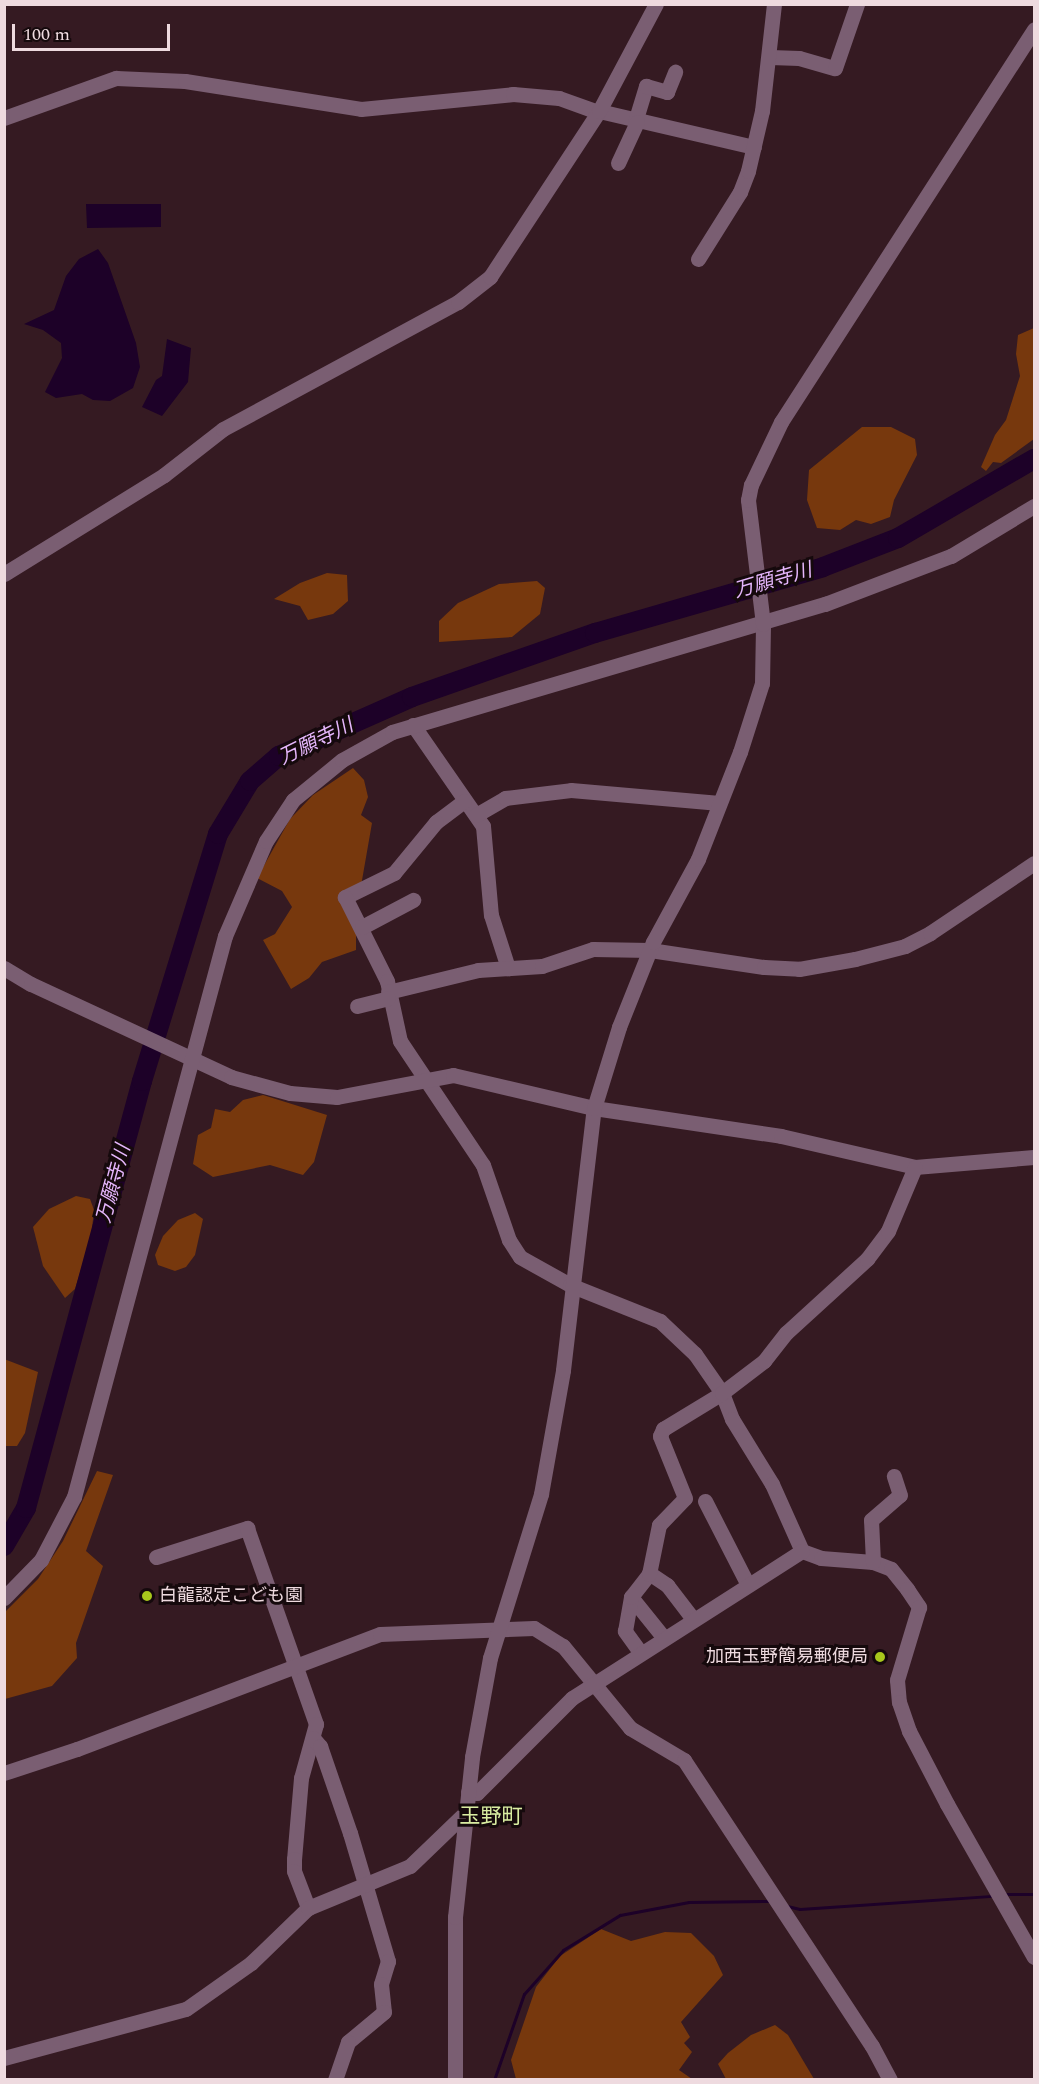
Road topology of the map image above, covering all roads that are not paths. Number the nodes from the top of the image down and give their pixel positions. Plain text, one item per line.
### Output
1 (656, 4) edge
2 (774, 4) edge
3 (857, 4) edge
4 (1035, 29) edge
5 (770, 57) junction
6 (675, 72) dead end
7 (598, 112) junction
8 (4, 118) edge
9 (636, 122) junction
10 (753, 147) junction
11 (618, 163) dead end
12 (698, 260) dead end
13 (1035, 506) edge
14 (4, 574) edge
15 (762, 622) junction
16 (413, 725) junction
17 (464, 801) junction
18 (719, 803) junction
19 (476, 815) junction
20 (1035, 863) edge
21 (413, 900) dead end
22 (362, 927) junction
23 (650, 950) junction
24 (4, 968) edge
25 (508, 968) junction
26 (388, 995) junction
27 (357, 1006) dead end
28 (193, 1058) junction
29 (427, 1081) junction
30 (594, 1108) junction
31 (1035, 1157) edge
32 (915, 1167) junction
33 (570, 1285) junction
34 (722, 1393) junction
35 (894, 1476) dead end
36 (705, 1501) dead end
37 (802, 1551) junction
38 (156, 1557) dead end
39 (873, 1562) junction
40 (649, 1573) junction
41 (748, 1585) junction
42 (631, 1597) junction
43 (4, 1598) edge
44 (693, 1619) junction
45 (499, 1629) junction
46 (664, 1638) junction
47 (640, 1652) junction
48 (295, 1668) junction
49 (596, 1683) junction
50 (313, 1738) junction
51 (4, 1773) edge
52 (468, 1792) junction
53 (464, 1814) junction
54 (366, 1885) junction
55 (309, 1908) junction
56 (1035, 1957) edge
57 (4, 2058) edge
58 (335, 2079) edge
59 (455, 2079) edge
60 (890, 2079) edge

1 - 7 street
2 - 5 street
3 - 5 street
4 - 15 street
5 - 10 street
6 - 9 street
7 - 8 street
7 - 9 street
7 - 14 street
9 - 10 street
9 - 11 street
10 - 12 street
13 - 15 street
15 - 16 street
15 - 18 street
16 - 17 street
16 - 28 street
17 - 19 street
17 - 22 street
18 - 19 street
18 - 23 street
19 - 25 street
20 - 23 street
21 - 22 street
22 - 26 street
23 - 25 street
23 - 30 street
24 - 28 street
25 - 26 street
26 - 27 street
26 - 29 street
28 - 29 street
28 - 43 street
29 - 30 street
29 - 33 street
30 - 32 street
30 - 33 street
31 - 32 street
32 - 34 street
33 - 34 street
33 - 45 street
34 - 37 street
34 - 40 street
35 - 39 street
36 - 41 street
37 - 39 street
37 - 41 street
38 - 48 street
39 - 56 street
40 - 42 street
40 - 44 street
41 - 44 street
42 - 46 street
42 - 47 street
44 - 46 street
45 - 48 street
45 - 49 street
45 - 52 street
46 - 47 street
47 - 49 street
48 - 50 street
48 - 51 street
49 - 52 street
49 - 60 street
50 - 54 street
50 - 55 street
52 - 53 street
53 - 54 street
53 - 59 street
54 - 55 street
54 - 58 street
55 - 57 street

